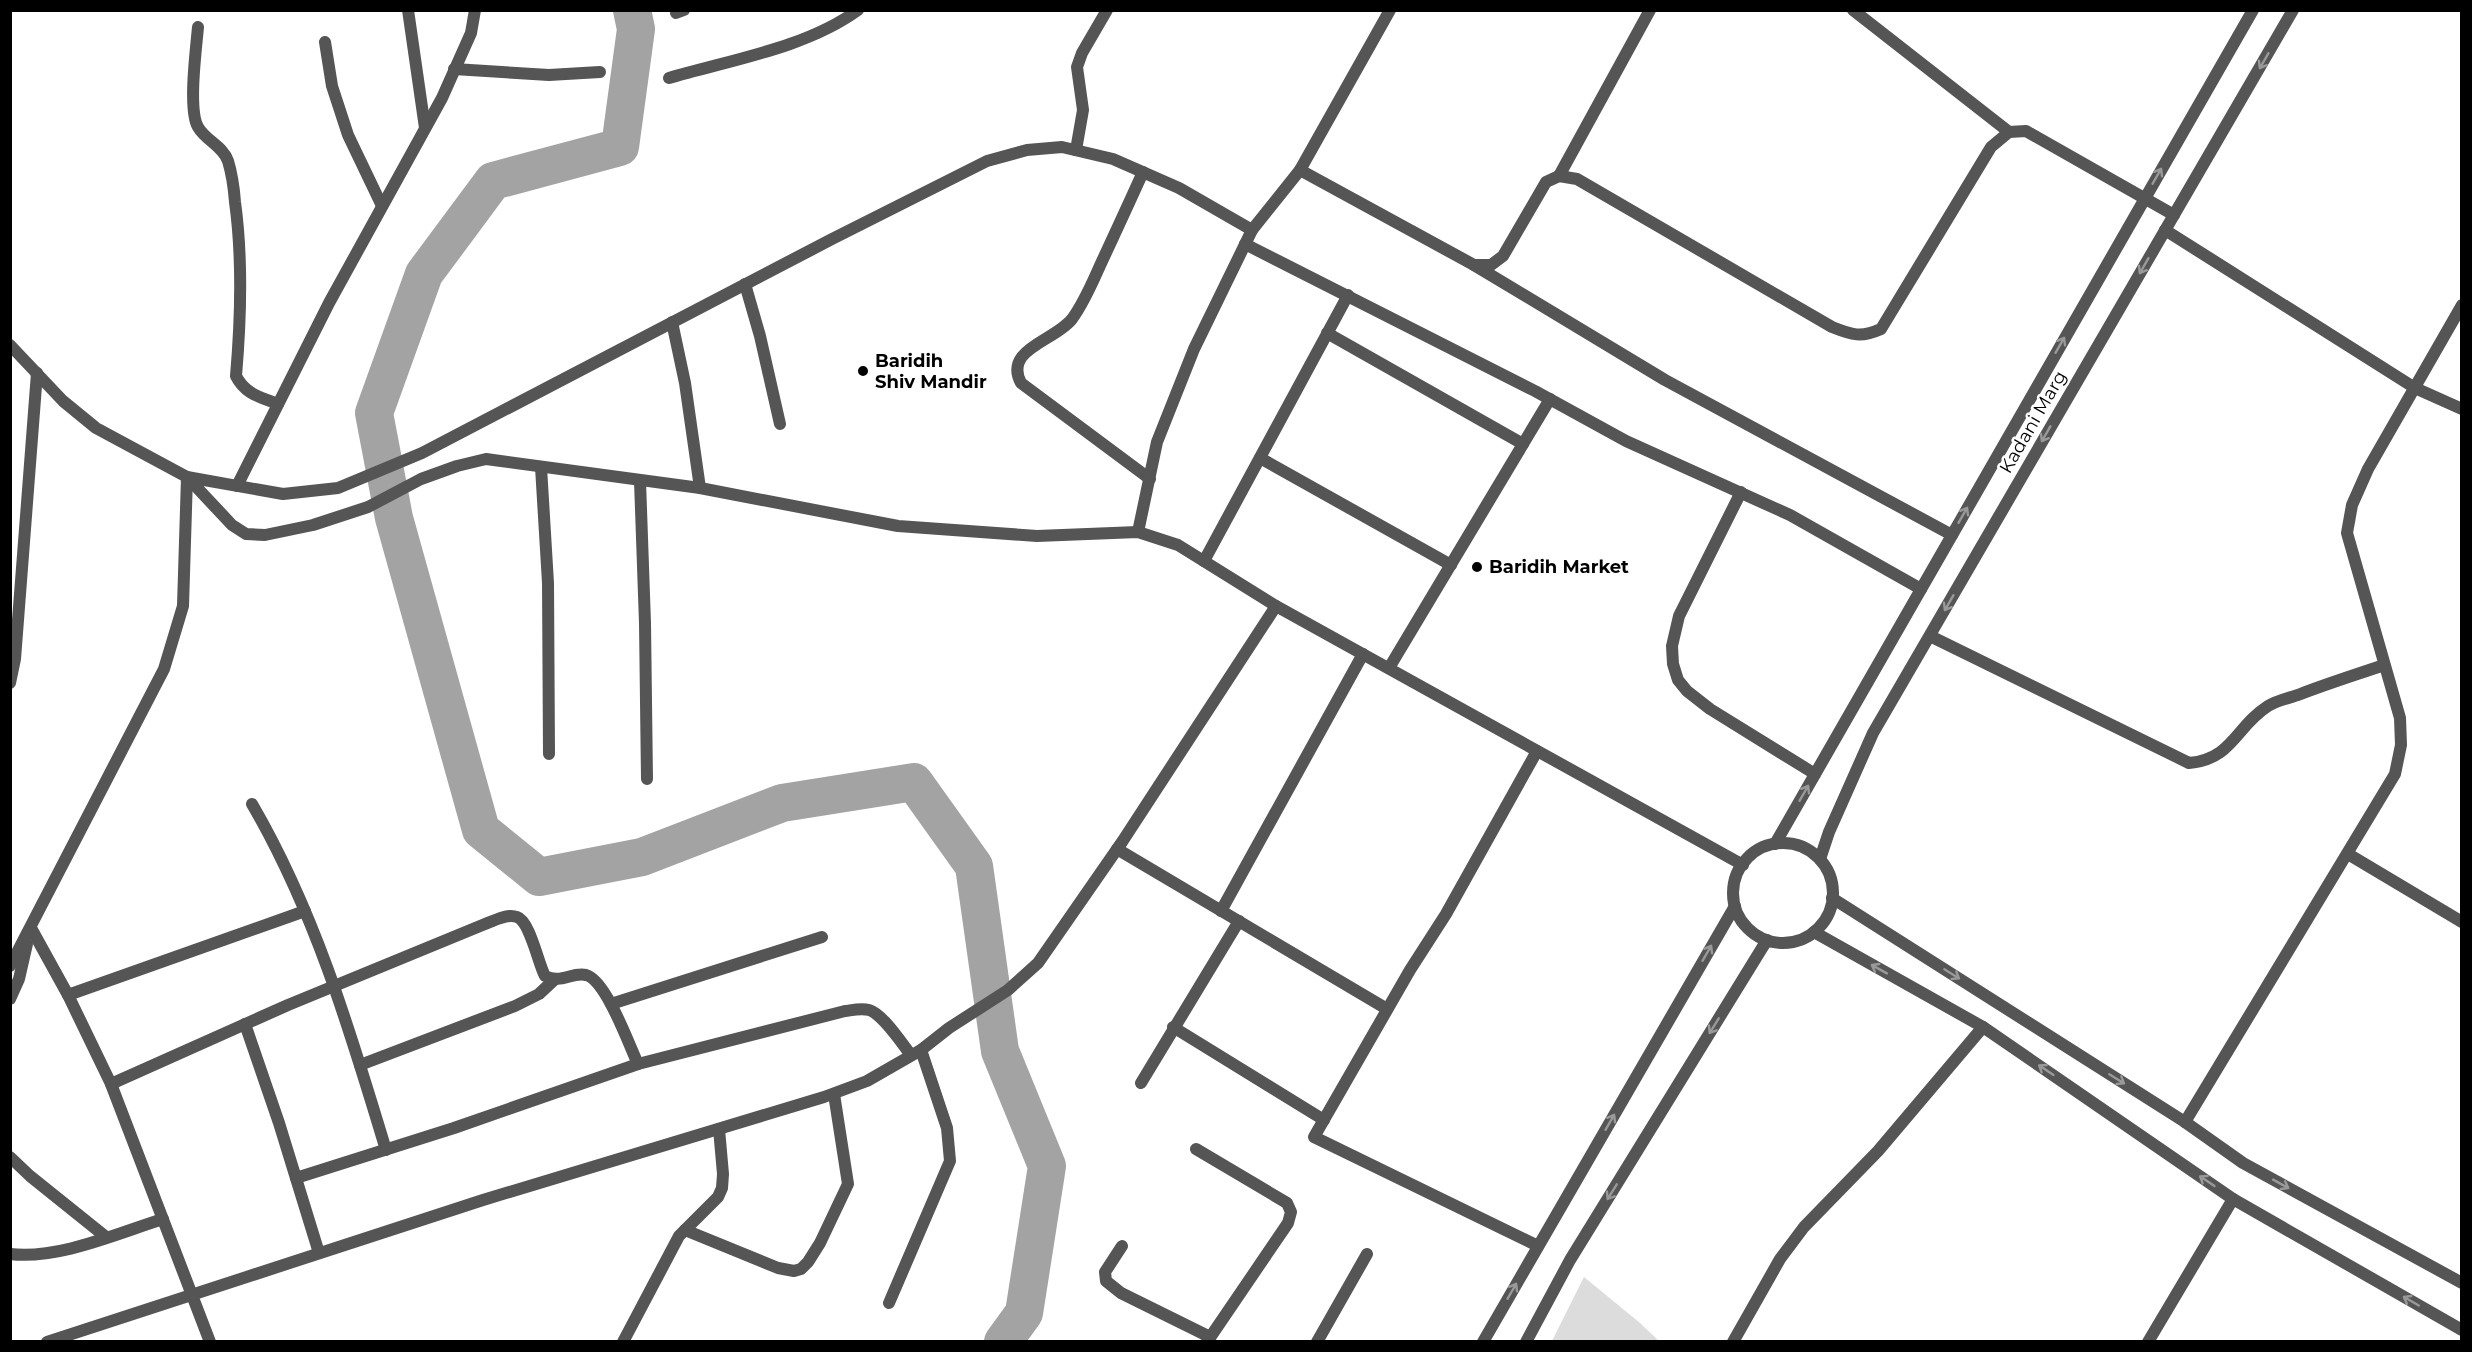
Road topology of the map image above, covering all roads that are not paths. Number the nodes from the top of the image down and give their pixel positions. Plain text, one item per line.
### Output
1 (408, 10) edge
2 (475, 10) edge
3 (858, 10) edge
4 (1107, 10) edge
5 (1390, 10) edge
6 (1650, 10) edge
7 (1852, 10) edge
8 (2253, 10) edge
9 (2293, 10) edge
10 (198, 27) dead end
11 (325, 42) dead end
12 (454, 69) junction
13 (600, 72) dead end
14 (669, 78) dead end
15 (425, 128) junction
16 (2008, 132) junction
17 (1076, 150) junction
18 (1300, 170) junction
19 (1143, 172) junction
20 (1559, 176) junction
21 (2144, 199) junction
22 (382, 206) junction
23 (2174, 215) junction
24 (1252, 230) junction
25 (2165, 230) junction
26 (1245, 244) junction
27 (1474, 265) junction
28 (745, 284) junction
29 (1348, 295) junction
30 (2462, 305) edge
31 (672, 322) junction
32 (1327, 333) junction
33 (10, 345) edge
34 (37, 373) junction
35 (2415, 387) junction
36 (1550, 399) junction
37 (278, 404) junction
38 (2462, 409) edge
39 (780, 424) dead end
40 (1523, 444) junction
41 (1260, 458) junction
42 (541, 466) junction
43 (187, 477) junction
44 (1149, 479) junction
45 (640, 481) junction
46 (237, 486) junction
47 (700, 488) junction
48 (1741, 492) junction
49 (1138, 532) junction
50 (1952, 535) junction
51 (1204, 561) junction
52 (1451, 565) junction
53 (1921, 589) junction
54 (1276, 606) junction
55 (1930, 636) junction
56 (1363, 654) junction
57 (2384, 665) junction
58 (1389, 668) junction
59 (10, 683) edge
60 (1537, 751) junction
61 (549, 754) dead end
62 (1815, 774) junction
63 (647, 779) dead end
64 (252, 804) dead end
65 (1775, 844) junction
66 (1117, 849) junction
67 (2348, 854) junction
68 (1820, 859) junction
69 (1743, 865) junction
70 (1832, 898) junction
71 (1735, 906) junction
72 (305, 911) junction
73 (1221, 911) junction
74 (1239, 921) junction
75 (2462, 922) edge
76 (31, 928) junction
77 (1814, 932) junction
78 (822, 937) dead end
79 (1767, 940) junction
80 (10, 966) edge
81 (554, 980) junction
82 (335, 985) junction
83 (68, 995) junction
84 (10, 999) edge
85 (611, 1004) junction
86 (1388, 1010) junction
87 (245, 1024) junction
88 (1173, 1027) junction
89 (1983, 1028) junction
90 (916, 1053) junction
91 (638, 1064) junction
92 (360, 1065) junction
93 (1141, 1083) dead end
94 (111, 1084) junction
95 (834, 1094) junction
96 (1324, 1120) junction
97 (2186, 1122) junction
98 (719, 1129) junction
99 (1196, 1149) dead end
100 (386, 1150) junction
101 (10, 1157) edge
102 (296, 1178) junction
103 (2233, 1199) junction
104 (163, 1219) junction
105 (685, 1230) junction
106 (106, 1236) junction
107 (1122, 1246) dead end
108 (1538, 1246) junction
109 (319, 1253) junction
110 (10, 1254) edge
111 (1367, 1254) dead end
112 (2462, 1283) edge
113 (192, 1294) junction
114 (889, 1303) dead end
115 (2462, 1330) edge
116 (1208, 1339) edge
117 (47, 1341) edge
118 (210, 1341) edge
119 (623, 1341) edge
120 (1317, 1341) edge
121 (1483, 1341) edge
122 (1526, 1341) edge
123 (1733, 1341) edge
124 (2148, 1341) edge

1 - 15 street
2 - 12 street
3 - 14 street
4 - 17 street
5 - 18 street
6 - 20 street
7 - 16 street
21 -> 8 street, Kadani Marg
9 -> 23 street, Kadani Marg
10 - 37 street
11 - 22 street
12 - 13 street
12 - 15 street
15 - 22 street
16 - 20 street
16 - 21 street
17 - 19 street
17 - 28 street
18 - 24 street
18 - 27 street
19 - 24 street
19 - 44 street
20 - 27 street
21 - 23 street
50 -> 21 street, Kadani Marg
22 - 37 street
23 - 25 street, Kadani Marg
24 - 26 street
25 - 35 street
25 -> 55 street, Kadani Marg
26 - 29 street
26 - 44 street
27 - 50 street
28 - 31 street
28 - 39 street
29 - 32 street
29 - 36 street
30 - 35 street
31 - 46 street
31 - 47 street
32 - 40 street
32 - 41 street
33 - 34 street
34 - 43 street
34 - 59 street
35 - 38 street
35 - 57 street
36 - 40 street
36 - 48 street
37 - 46 street
40 - 52 street
41 - 51 street
41 - 52 street
42 - 43 street
42 - 45 street
42 - 61 street
43 - 46 street
43 - 76 street
44 - 49 street
45 - 47 street
45 - 63 street
47 - 49 street
48 - 53 street
48 - 62 street
49 - 51 street
50 - 53 street, Kadani Marg
51 - 54 street
52 - 58 street
53 - 62 street, Kadani Marg
54 - 56 street
54 - 66 street
55 - 57 street
55 - 68 street, Kadani Marg
56 - 58 street
56 - 73 street
57 - 67 street
58 - 60 street
60 - 69 street
60 - 86 street
65 -> 62 street, Kadani Marg
64 - 72 street
65 - 68 street
65 - 69 street
66 - 73 street
66 - 90 street
67 - 75 street
67 - 97 street
68 - 70 street
69 - 71 street
70 - 77 street
70 -> 97 street
71 - 79 street
108 -> 71 street
72 - 82 street
72 - 83 street
73 - 74 street
74 - 86 street
74 - 88 street
76 - 80 street
76 - 83 street
76 - 84 street
77 - 79 street
89 -> 77 street
78 - 85 street
79 -> 122 street
81 - 82 street
81 - 85 street
81 - 92 street
82 - 87 street
82 - 92 street
83 - 94 street
85 - 91 street
86 - 96 street
87 - 94 street
87 - 102 street
88 - 93 street
88 - 96 street
103 -> 89 street
89 - 123 street
90 - 91 street
90 - 95 street
90 - 114 street
91 - 100 street
92 - 100 street
94 - 104 street
95 - 98 street
95 - 105 street
96 - 108 street
97 -> 112 street
98 - 105 street
98 - 109 street
99 - 116 street
100 - 102 street
101 - 106 street
102 - 109 street
115 -> 103 street
103 - 124 street
104 - 106 street
104 - 113 street
105 - 119 street
106 - 110 street
107 - 116 street
121 -> 108 street
109 - 113 street
111 - 120 street
113 - 117 street
113 - 118 street

